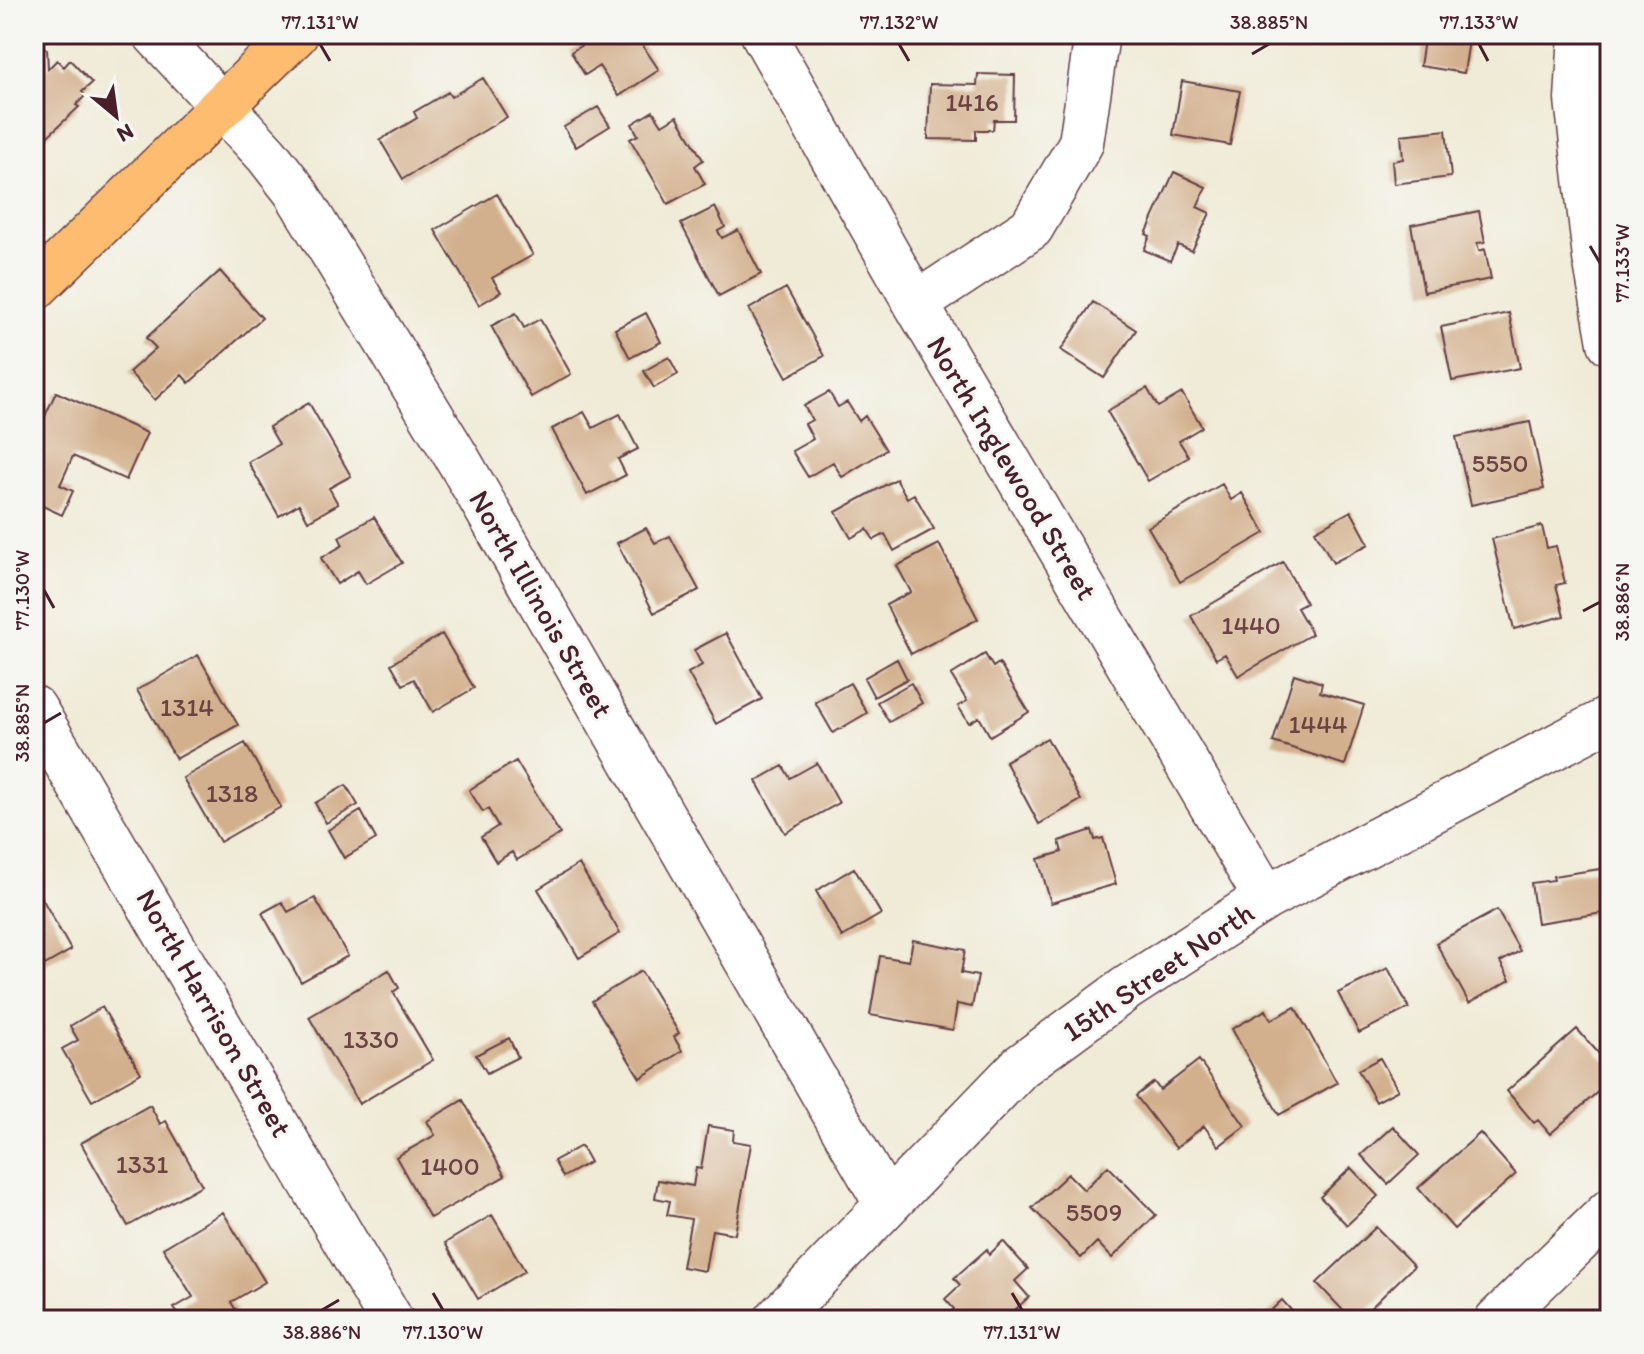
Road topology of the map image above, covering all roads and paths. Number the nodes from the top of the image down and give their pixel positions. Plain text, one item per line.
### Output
1 (155, 34) edge
2 (296, 34) edge
3 (763, 34) edge
4 (1097, 34) edge
5 (1581, 34) edge
6 (223, 106) junction
7 (34, 289) edge
8 (916, 304) junction
9 (1610, 343) edge
10 (34, 708) edge
11 (1610, 718) edge
12 (1266, 898) junction
13 (886, 1203) junction
14 (1610, 1211) edge
15 (391, 1320) edge
16 (776, 1320) edge
17 (1497, 1320) edge

1 - 6 street, North Illinois Street
2 - 6 main road
3 - 8 street, North Inglewood Street
4 - 8 street
5 - 9 street
6 - 7 main road
6 - 13 street, North Illinois Street
8 - 12 street, North Inglewood Street
10 - 15 street, North Harrison Street
11 - 12 street, 15th Street North
12 - 13 street, 15th Street North
13 - 16 street, 15th Street North
14 - 17 street

